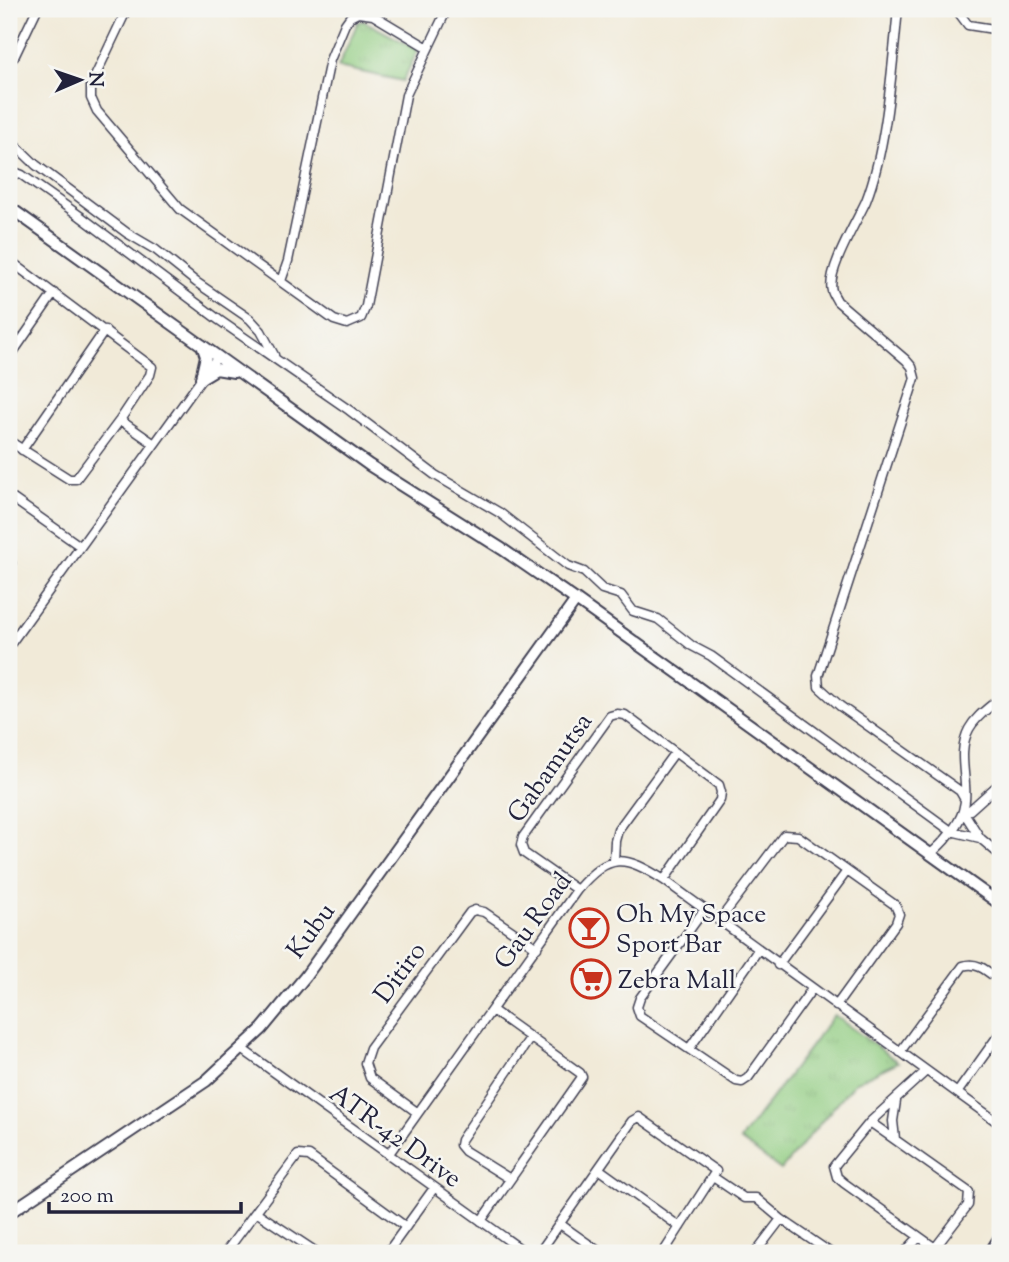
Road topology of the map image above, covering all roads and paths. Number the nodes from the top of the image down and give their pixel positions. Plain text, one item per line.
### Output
1 (37, 9) edge
2 (127, 9) edge
3 (447, 9) edge
4 (898, 9) edge
5 (956, 9) edge
6 (1000, 30) edge
7 (428, 48) junction
8 (9, 61) edge
9 (9, 139) edge
10 (9, 170) edge
11 (52, 177) junction
12 (43, 190) junction
13 (9, 207) edge
14 (9, 260) edge
15 (174, 263) junction
16 (161, 277) junction
17 (281, 281) junction
18 (54, 293) junction
19 (105, 330) junction
20 (261, 331) junction
21 (251, 342) junction
22 (202, 345) junction
23 (218, 356) junction
24 (9, 358) edge
25 (275, 358) junction
26 (244, 375) junction
27 (201, 378) junction
28 (120, 420) junction
29 (9, 441) edge
30 (153, 443) junction
31 (22, 450) junction
32 (9, 496) edge
33 (80, 546) junction
34 (9, 554) edge
35 (9, 569) edge
36 (557, 587) junction
37 (576, 600) junction
38 (562, 620) junction
39 (9, 646) edge
40 (1000, 698) edge
41 (675, 752) junction
42 (1000, 783) edge
43 (964, 798) junction
44 (963, 811) junction
45 (951, 831) junction
46 (981, 838) junction
47 (930, 854) junction
48 (1000, 855) edge
49 (614, 861) junction
50 (847, 871) junction
51 (664, 880) junction
52 (577, 890) junction
53 (1000, 904) edge
54 (704, 910) junction
55 (719, 920) junction
56 (537, 948) junction
57 (758, 950) junction
58 (778, 965) junction
59 (1000, 981) edge
60 (812, 989) junction
61 (836, 1006) junction
62 (492, 1010) junction
63 (1000, 1033) edge
64 (530, 1038) junction
65 (242, 1049) junction
66 (689, 1049) junction
67 (900, 1052) junction
68 (925, 1072) junction
69 (957, 1093) junction
70 (896, 1101) junction
71 (418, 1112) junction
72 (870, 1122) junction
73 (1000, 1125) edge
74 (895, 1139) junction
75 (388, 1155) junction
76 (599, 1169) junction
77 (713, 1177) junction
78 (510, 1179) junction
79 (434, 1188) junction
80 (256, 1212) junction
81 (9, 1213) edge
82 (781, 1219) junction
83 (481, 1221) junction
84 (560, 1224) junction
85 (406, 1227) junction
86 (680, 1227) junction
87 (919, 1237) junction
88 (1000, 1237) edge
89 (938, 1251) edge
90 (225, 1253) edge
91 (318, 1253) edge
92 (387, 1253) edge
93 (526, 1253) edge
94 (539, 1253) edge
95 (601, 1253) edge
96 (663, 1253) edge
97 (755, 1253) edge
98 (831, 1253) edge
99 (904, 1253) edge
100 (990, 1253) edge

1 - 8 street
2 - 17 street
3 - 7 street
4 - 43 street
5 - 6 street
7 - 17 street
7 - 17 street
9 - 11 street
10 - 12 street
11 - 12 street
11 - 15 street
12 - 16 street
13 - 22 main road
14 - 18 street
15 - 16 street
15 - 20 street
16 - 21 street
18 - 19 street
18 - 24 street
19 - 28 street
19 - 31 street
20 - 21 street
20 - 25 street
21 - 25 street
22 - 23 main road
22 - 27 main road
23 - 26 main road
23 - 27 street
25 - 45 street
26 - 27 main road
26 - 36 main road
27 - 30 street
28 - 30 street
28 - 31 street
29 - 31 street
30 - 33 street
32 - 33 street
33 - 39 street
34 - 35 street
36 - 37 main road
36 - 38 main road
37 - 38 main road, Kubu
37 - 47 main road
38 - 65 main road, Kubu
40 - 43 street
41 - 49 street
41 - 51 street, Gabamutsa
41 - 52 street, Gabamutsa
42 - 44 street
43 - 44 street
44 - 45 street
44 - 46 street
45 - 46 street
45 - 47 street
46 - 48 street
47 - 53 main road
49 - 51 street
49 - 52 street, Gau Road
50 - 55 street
50 - 58 street
50 - 61 street
51 - 54 street
52 - 56 street, Gau Road
54 - 55 street
54 - 66 street
55 - 57 street
56 - 62 street, Gau Road
56 - 71 street, Ditiro
57 - 58 street
57 - 66 street
58 - 60 street
59 - 67 street
60 - 61 street
60 - 66 street
61 - 67 street
62 - 64 street
62 - 71 street, Gau Road
63 - 69 street
64 - 78 street
64 - 78 street
65 - 75 street, ATR-42 Drive
65 - 81 main road, Kubu
67 - 68 street
68 - 69 street
68 - 70 street
69 - 73 street
70 - 72 street
70 - 74 street
71 - 75 street, Gau Road
72 - 74 street
72 - 87 street
74 - 89 street
75 - 79 street, ATR-42 Drive
76 - 77 street
76 - 84 street
76 - 86 street
77 - 82 street
77 - 86 street
78 - 83 street
79 - 83 street, ATR-42 Drive
79 - 85 street
80 - 85 street
80 - 90 street
80 - 91 street
82 - 97 street
82 - 98 street
83 - 93 street, ATR-42 Drive
84 - 94 street
84 - 95 street
85 - 92 street
86 - 96 street
87 - 89 street
87 - 99 street
88 - 100 main road

